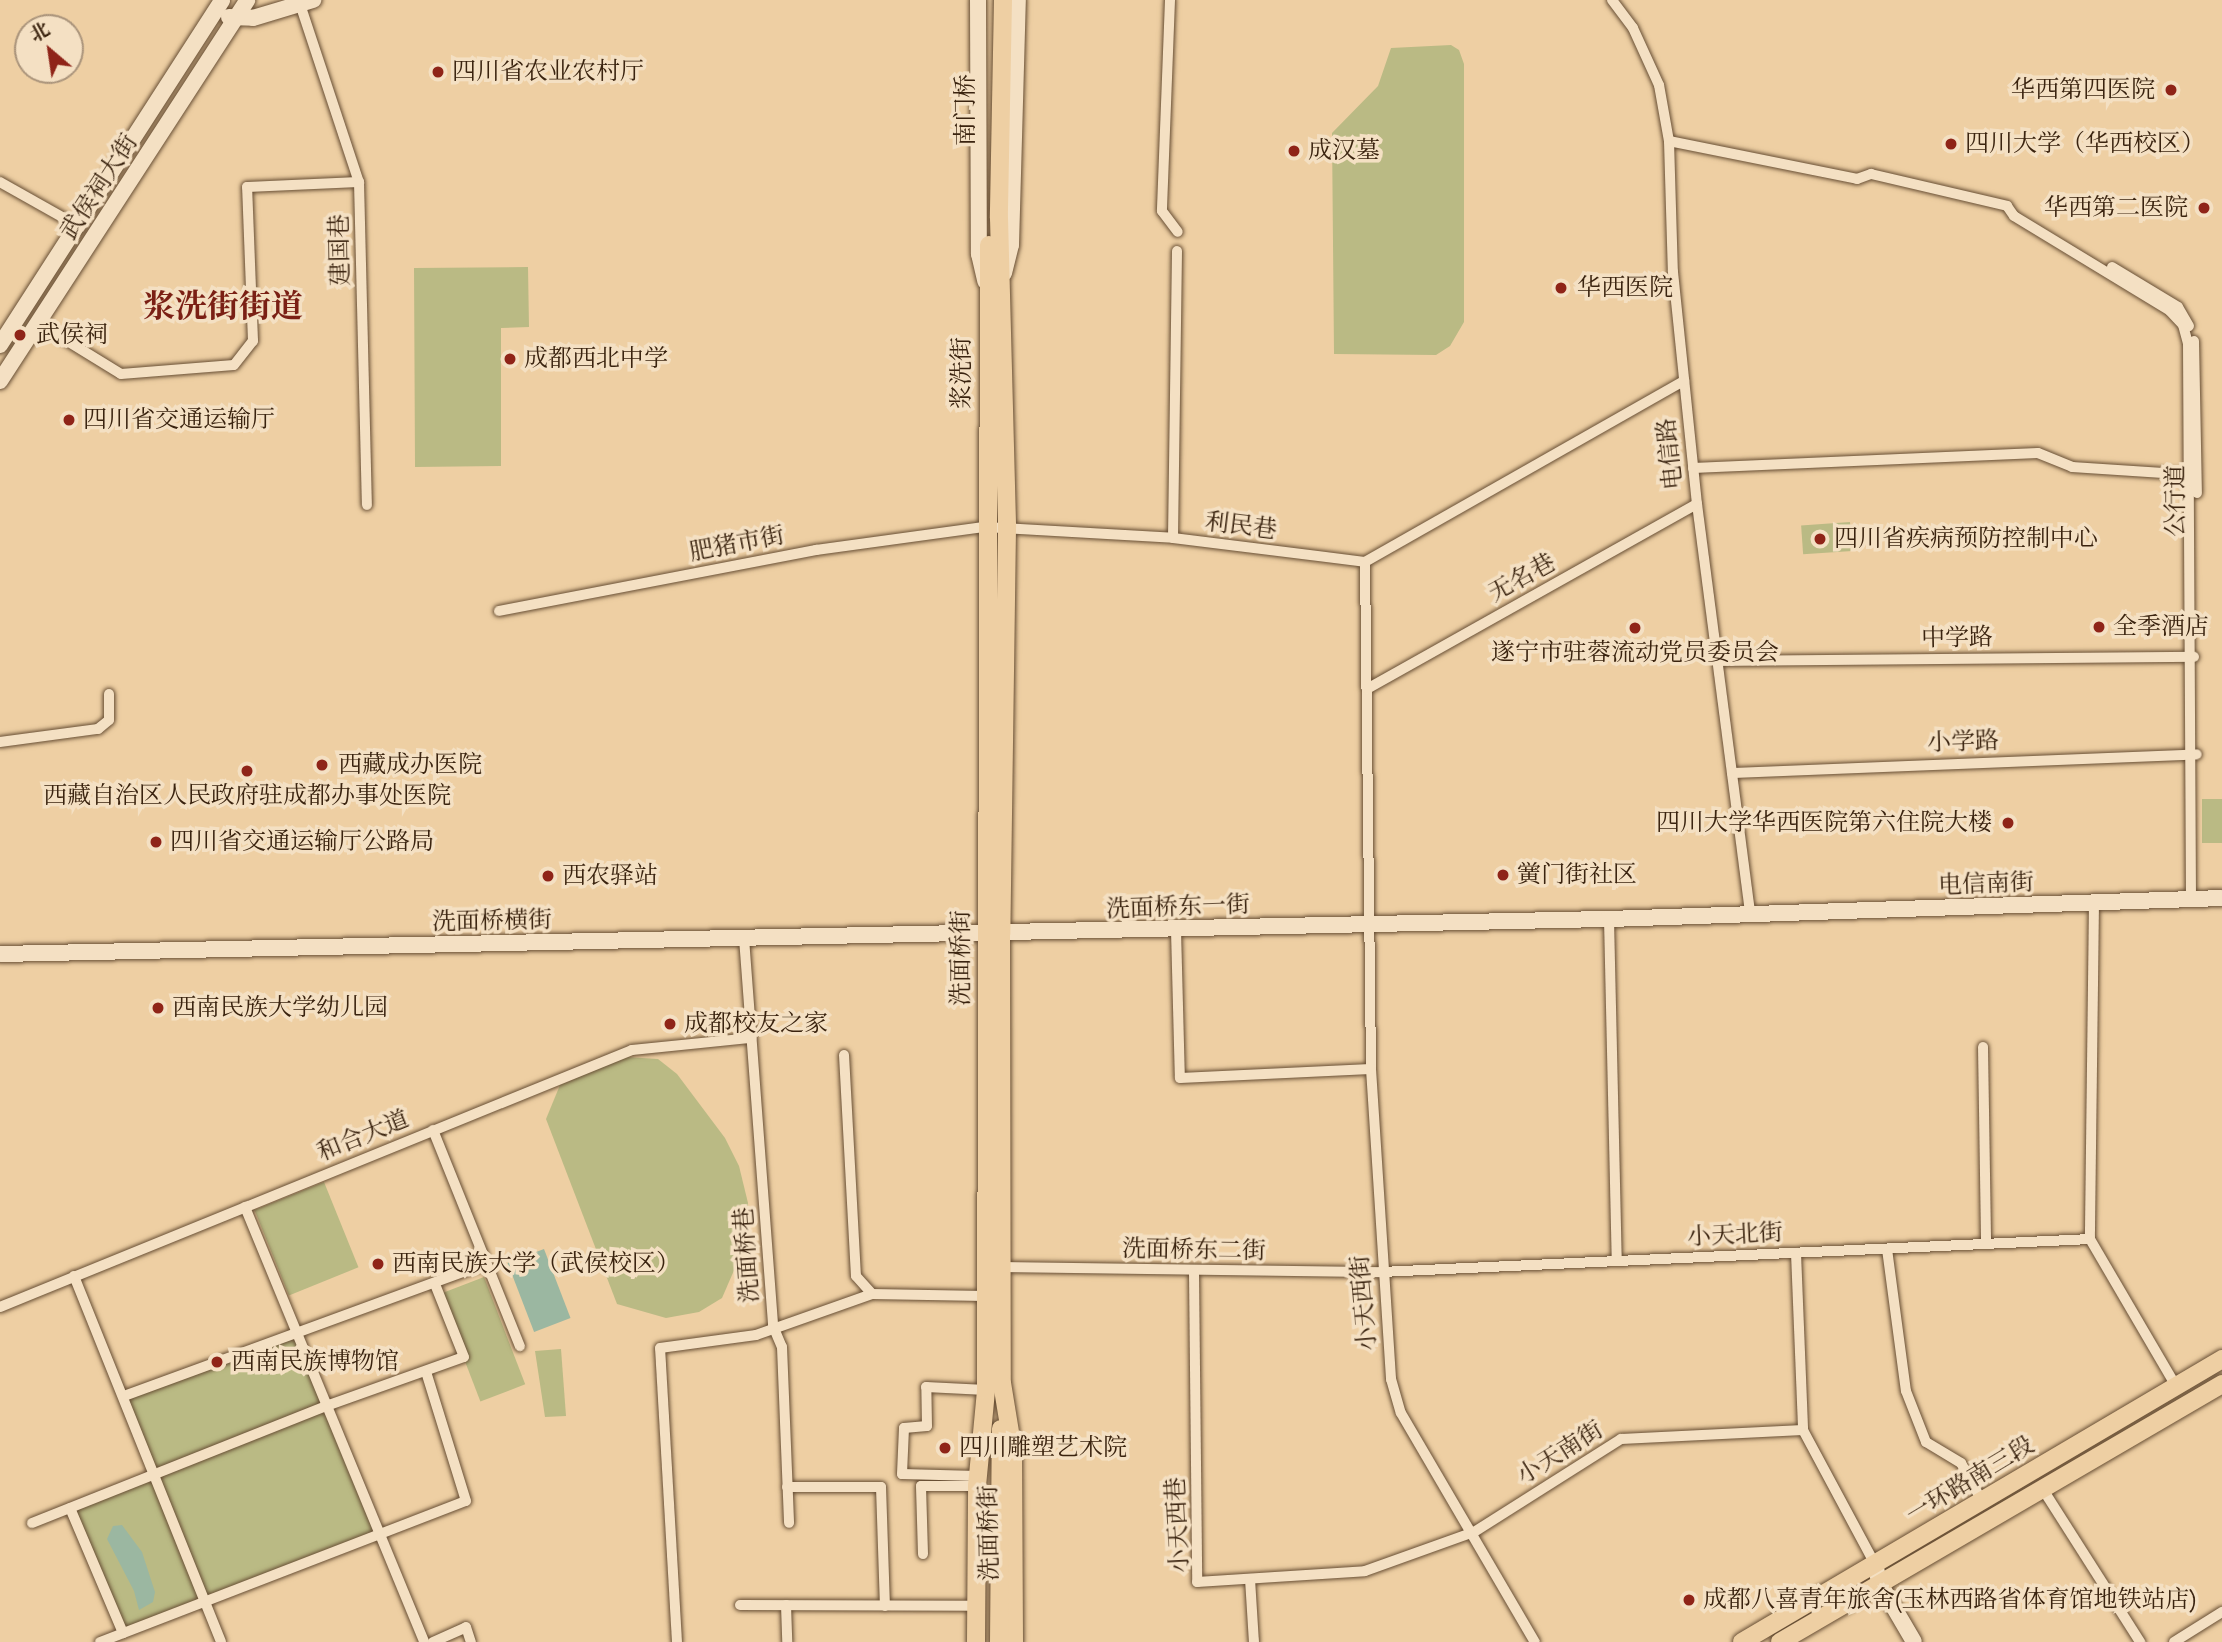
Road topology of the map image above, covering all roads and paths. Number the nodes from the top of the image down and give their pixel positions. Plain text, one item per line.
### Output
1 (222, 0) edge
2 (247, 0) edge
3 (978, 0) edge
4 (991, 0) edge
5 (1003, 0) edge
6 (1018, 0) edge
7 (1170, 0) edge
8 (1612, 0) edge
9 (306, 2) edge
10 (213, 14) junction
11 (237, 18) junction
12 (1669, 141) junction
13 (0, 182) edge
14 (359, 182) junction
15 (995, 219) junction
16 (79, 226) junction
17 (1178, 232) dead end
18 (1177, 251) dead end
19 (994, 288) junction
20 (38, 323) junction
21 (0, 345) edge
22 (0, 381) edge
23 (1684, 381) junction
24 (1693, 468) junction
25 (2193, 475) junction
26 (1697, 504) junction
27 (367, 505) dead end
28 (985, 527) junction
29 (1007, 528) junction
30 (1172, 538) junction
31 (1365, 562) junction
32 (499, 611) dead end
33 (2193, 657) junction
34 (1717, 661) junction
35 (1367, 689) junction
36 (109, 694) dead end
37 (0, 742) edge
38 (2194, 754) junction
39 (1732, 773) junction
40 (2222, 898) edge
41 (2193, 899) junction
42 (2094, 902) junction
43 (1750, 914) junction
44 (1609, 919) junction
45 (1372, 923) junction
46 (1176, 930) junction
47 (993, 934) junction
48 (744, 938) junction
49 (0, 954) edge
50 (751, 1038) junction
51 (1983, 1047) dead end
52 (844, 1055) dead end
53 (1371, 1069) junction
54 (433, 1130) junction
55 (245, 1207) junction
56 (2090, 1240) junction
57 (1986, 1244) junction
58 (1888, 1249) junction
59 (1796, 1253) junction
60 (1617, 1261) junction
61 (485, 1264) junction
62 (1005, 1267) junction
63 (1194, 1272) junction
64 (1381, 1272) junction
65 (74, 1276) junction
66 (435, 1283) junction
67 (872, 1294) junction
68 (984, 1296) junction
69 (0, 1307) edge
70 (773, 1326) junction
71 (299, 1333) junction
72 (520, 1346) dead end
73 (2222, 1359) edge
74 (426, 1372) junction
75 (2222, 1384) edge
76 (994, 1386) junction
77 (2176, 1386) junction
78 (124, 1396) junction
79 (329, 1405) junction
80 (1803, 1430) junction
81 (157, 1474) junction
82 (985, 1486) junction
83 (787, 1487) junction
84 (2042, 1488) junction
85 (1987, 1497) junction
86 (70, 1508) junction
87 (2002, 1511) junction
88 (32, 1523) dead end
89 (789, 1523) dead end
90 (1474, 1532) junction
91 (379, 1536) junction
92 (923, 1554) dead end
93 (1875, 1564) junction
94 (1250, 1579) junction
95 (1879, 1582) junction
96 (206, 1601) junction
97 (740, 1605) dead end
98 (786, 1605) junction
99 (885, 1606) junction
100 (976, 1606) junction
101 (2222, 1612) edge
102 (123, 1633) junction
103 (100, 1642) edge
104 (221, 1642) edge
105 (424, 1642) edge
106 (433, 1642) edge
107 (471, 1642) edge
108 (677, 1642) edge
109 (787, 1642) edge
110 (976, 1642) edge
111 (988, 1642) edge
112 (999, 1642) edge
113 (1014, 1642) edge
114 (1254, 1642) edge
115 (1535, 1642) edge
116 (1742, 1642) edge
117 (1780, 1642) edge
118 (1914, 1642) edge
119 (2140, 1642) edge
120 (2175, 1642) edge

1 - 10 street, 武侯祠大街
2 - 11 street, 武侯祠大街
3 - 19 street
4 - 15 main road, 南门桥
5 - 15 main road, 南门桥
6 - 19 street, 浆洗街
7 - 17 street
8 - 12 street, 电信路
9 - 11 street
9 - 14 street, 建国巷
10 - 11 street
10 - 16 street, 武侯祠大街
11 - 20 street, 武侯祠大街
12 - 23 street, 电信路
12 - 25 street, 公行道
13 - 16 street
14 - 20 street
14 - 27 street, 建国巷
15 - 19 main road, 浆洗街
16 - 21 street, 武侯祠大街
18 - 30 street
19 - 28 main road, 浆洗街
19 - 29 main road, 浆洗街
20 - 22 street, 武侯祠大街
23 - 24 street, 电信路
23 - 31 street
24 - 25 street
24 - 26 street, 电信路
25 - 33 street, 公行道
26 - 34 street, 电信路
26 - 35 street, 无名巷
28 - 29 street, 利民巷
28 - 32 street, 肥猪市街
28 - 47 main road, 洗面桥街
29 - 30 street, 利民巷
29 - 47 main road, 洗面桥街
30 - 31 street, 利民巷
31 - 35 street
33 - 34 street, 中学路
33 - 38 street, 公行道
34 - 39 street, 电信路
35 - 45 street, 小天西街
36 - 37 street
38 - 39 street, 小学路
38 - 41 street, 公行道
39 - 43 street, 电信路
40 - 41 street, 电信南街
41 - 42 street, 电信南街
42 - 43 street, 电信南街
42 - 56 street
43 - 44 street, 电信南街
44 - 45 street, 电信南街
44 - 60 street
45 - 46 street, 洗面桥东一街
45 - 53 street, 小天西街
46 - 47 street, 洗面桥东一街
46 - 53 street
47 - 48 street, 洗面桥横街
47 - 62 main road, 洗面桥街
47 - 68 main road, 洗面桥街
48 - 49 street, 洗面桥横街
48 - 50 street, 洗面桥巷
50 - 54 street, 和合大道
50 - 70 street, 洗面桥巷
51 - 57 street
52 - 67 street
53 - 64 street, 小天西街
54 - 55 street, 和合大道
54 - 61 street
55 - 65 street, 和合大道
55 - 71 street
56 - 57 street, 小天北街
56 - 77 street
57 - 58 street, 小天北街
58 - 59 street, 小天北街
58 - 85 street
59 - 60 street, 小天北街
59 - 80 street
60 - 64 street, 小天北街
61 - 66 street
61 - 72 street
62 - 63 street, 洗面桥东二街
62 - 76 main road, 洗面桥街
63 - 64 street, 洗面桥东二街
63 - 94 street, 小天西巷
64 - 90 street, 小天西街
65 - 69 street, 和合大道
65 - 78 street
66 - 71 street
66 - 74 street
67 - 68 street
67 - 70 street
68 - 76 main road, 洗面桥街
70 - 83 street
70 - 108 street, 洗面桥巷
71 - 78 street
71 - 79 street
73 - 77 main road, 一环路南三段
74 - 79 street
74 - 91 street
75 - 84 main road, 一环路南三段
76 - 82 main road, 洗面桥街
76 - 82 street
76 - 113 main road, 洗面桥街
77 - 85 main road, 一环路南三段
78 - 81 street
79 - 81 street
79 - 91 street
80 - 90 street, 小天南街
80 - 93 street
81 - 86 street
81 - 96 street
82 - 92 street
82 - 100 main road, 洗面桥街
82 - 111 main road
82 - 112 main road
83 - 89 street
83 - 99 street
84 - 87 main road, 一环路南三段
84 - 119 street
85 - 87 main road
85 - 93 main road, 一环路南三段
86 - 88 street
86 - 102 street
87 - 95 main road, 一环路南三段
90 - 94 street, 小天西巷
90 - 115 street, 小天西街
91 - 96 street
91 - 105 street
93 - 95 street
93 - 116 main road, 一环路南三段
94 - 114 street
95 - 117 main road, 一环路南三段
95 - 118 street
96 - 102 street
96 - 104 street
97 - 98 street
98 - 99 street
98 - 109 street
99 - 100 street
100 - 110 main road, 洗面桥街
101 - 120 street
102 - 103 street
106 - 107 street

